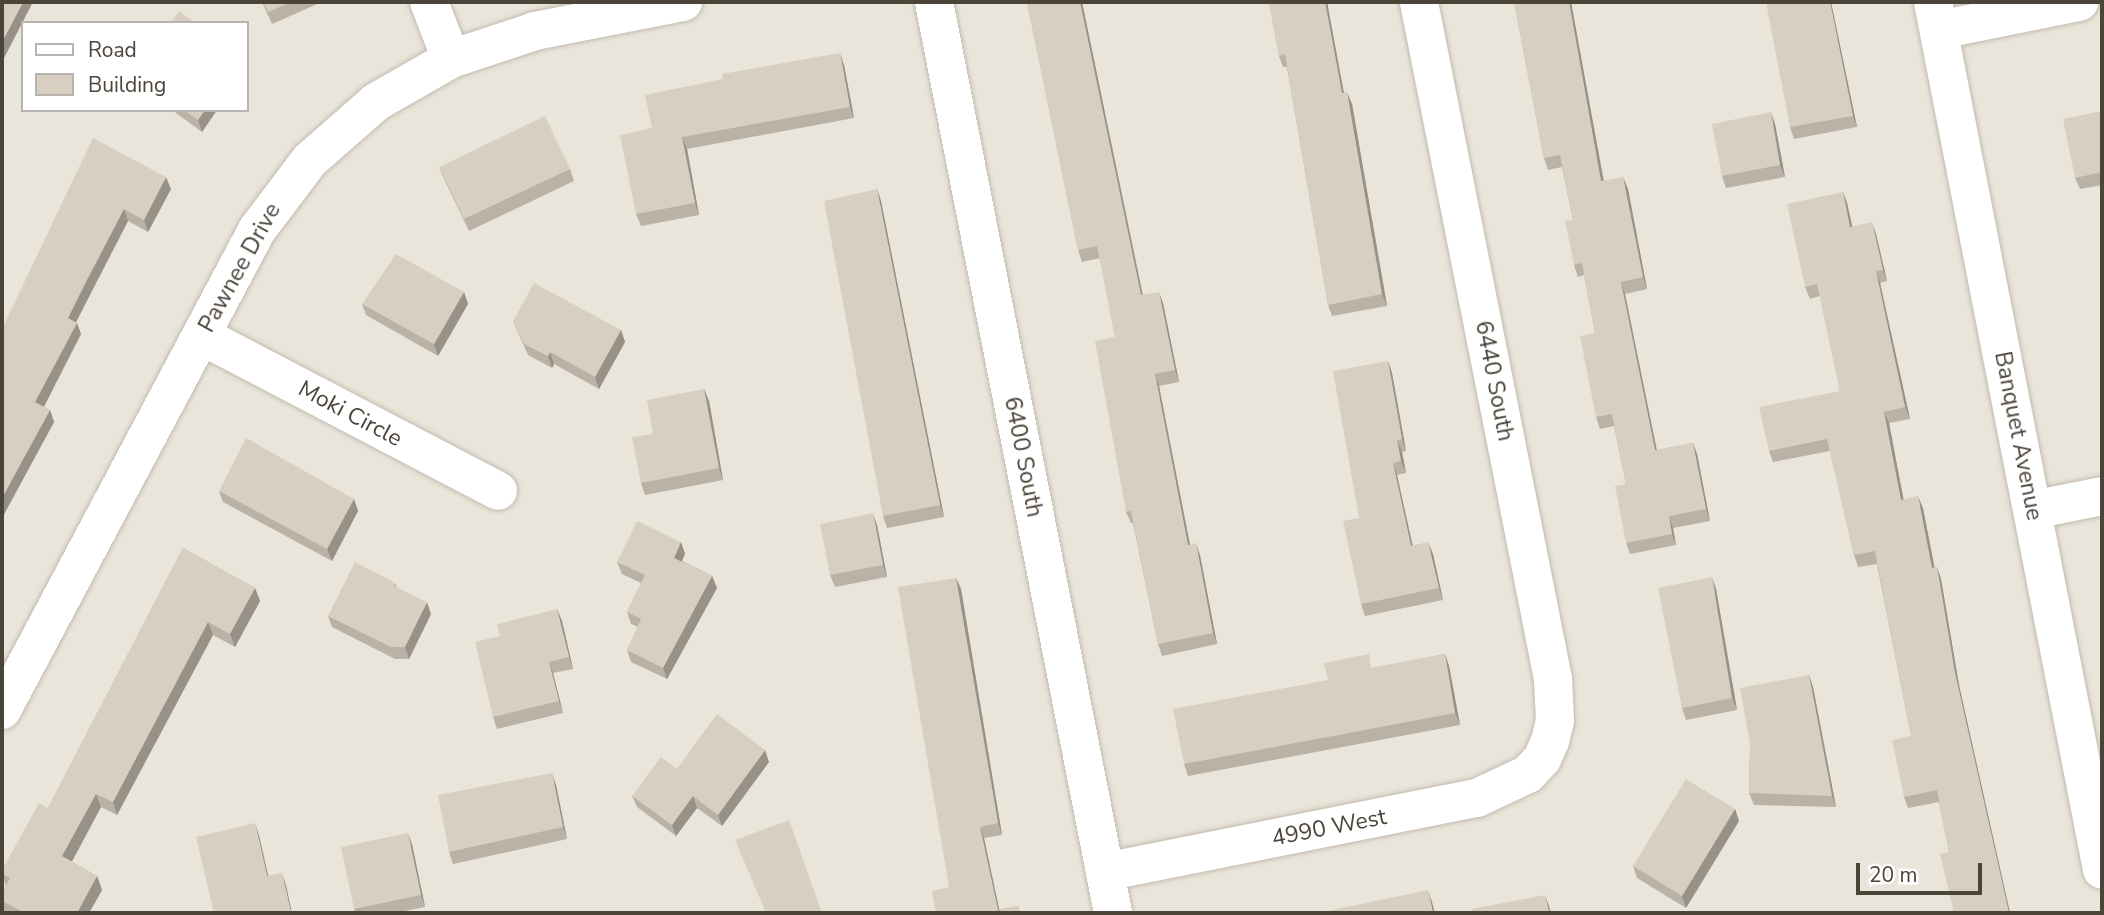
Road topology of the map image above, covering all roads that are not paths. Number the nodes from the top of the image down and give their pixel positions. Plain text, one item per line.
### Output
1 (429, 2) edge
2 (683, 2) edge
3 (934, 2) edge
4 (1419, 2) edge
5 (2079, 2) edge
6 (1936, 16) edge
7 (451, 59) junction
8 (202, 336) junction
9 (498, 491) dead end
10 (2102, 496) edge
11 (2032, 510) junction
12 (2, 710) edge
13 (1542, 759) joint
14 (2102, 870) edge
15 (1105, 872) junction
16 (1113, 913) edge

1 - 7 street
2 - 7 street, Pawnee Drive
3 - 15 street, 6400 South
4 - 13 street, 6440 South
5 - 6 street
6 - 11 street, Banquet Avenue
7 - 8 street, Pawnee Drive
8 - 9 street, Moki Circle
8 - 12 street, Pawnee Drive
10 - 11 street
11 - 14 street, Banquet Avenue
13 - 15 street, 4990 West
15 - 16 street, 6400 South

